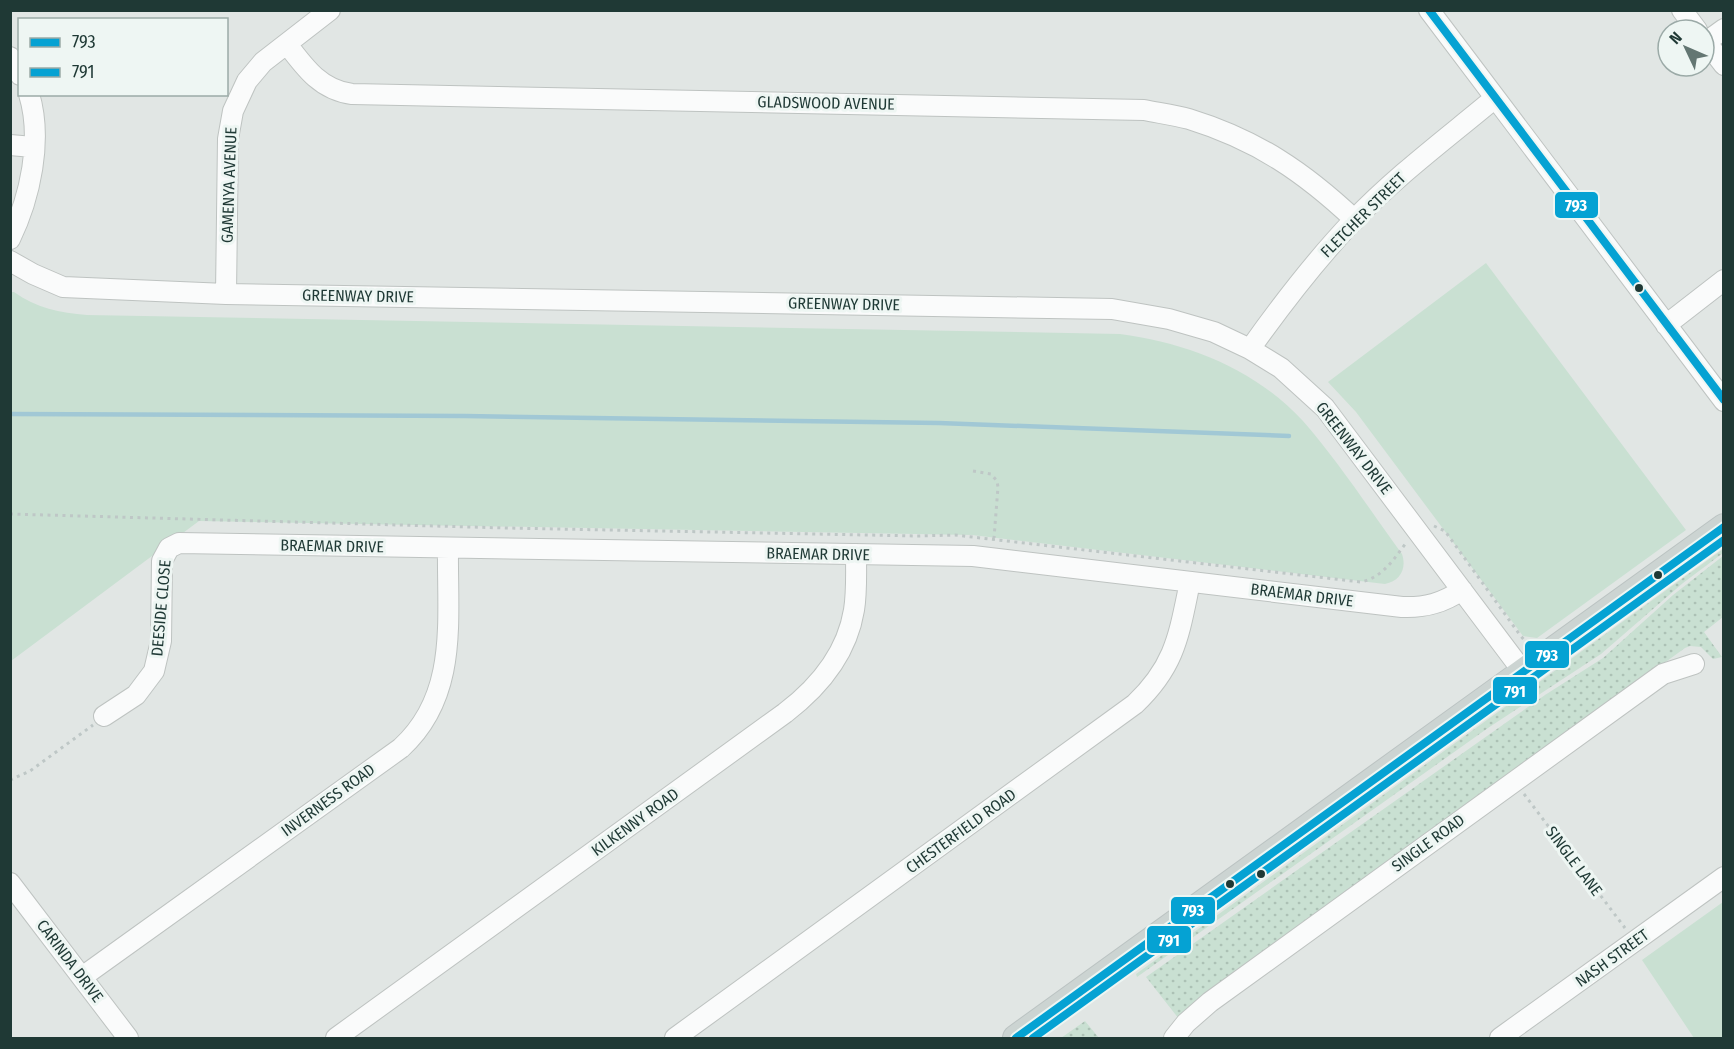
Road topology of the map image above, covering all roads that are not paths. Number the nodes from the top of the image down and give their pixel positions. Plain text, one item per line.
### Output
1 (330, 10) edge
2 (1429, 10) edge
3 (287, 44) junction
4 (10, 57) edge
5 (18, 71) edge
6 (29, 96) edge
7 (1495, 98) junction
8 (10, 145) edge
9 (33, 147) junction
10 (1355, 220) junction
11 (10, 239) edge
12 (10, 261) edge
13 (1724, 280) edge
14 (226, 294) junction
15 (1666, 325) junction
16 (1250, 349) junction
17 (1724, 401) edge
18 (1724, 527) edge
19 (169, 548) joint
20 (448, 548) junction
21 (856, 554) junction
22 (1190, 582) junction
23 (1462, 590) junction
24 (1694, 664) dead end
25 (1524, 673) junction
26 (104, 716) road end
27 (1724, 878) edge
28 (10, 883) edge
29 (82, 977) junction
30 (128, 1038) edge
31 (336, 1038) edge
32 (675, 1038) edge
33 (1016, 1038) edge
34 (1174, 1038) edge
35 (1500, 1038) edge

1 - 3 street, GAMENYA AVENUE
2 - 7 street
3 - 10 street, GLADSWOOD AVENUE
3 - 14 street, GAMENYA AVENUE
4 - 5 street
6 - 9 street
7 - 10 street, FLETCHER STREET
7 - 15 street
8 - 9 street
9 - 11 street
10 - 16 street, FLETCHER STREET
12 - 14 street, GREENWAY DRIVE
13 - 15 street
14 - 16 street, GREENWAY DRIVE
15 - 17 street
16 - 23 street, GREENWAY DRIVE
18 - 25 main road
19 - 20 street, BRAEMAR DRIVE
19 - 26 street, DEESIDE CLOSE
20 - 21 street, BRAEMAR DRIVE
20 - 29 street, INVERNESS ROAD
21 - 22 street, BRAEMAR DRIVE
21 - 31 street, KILKENNY ROAD
22 - 23 street, BRAEMAR DRIVE
22 - 32 street, CHESTERFIELD ROAD
23 - 25 street, GREENWAY DRIVE
24 - 34 street, SINGLE ROAD
25 - 33 main road
27 - 35 street, NASH STREET
28 - 29 street, CARINDA DRIVE
29 - 30 street, CARINDA DRIVE

